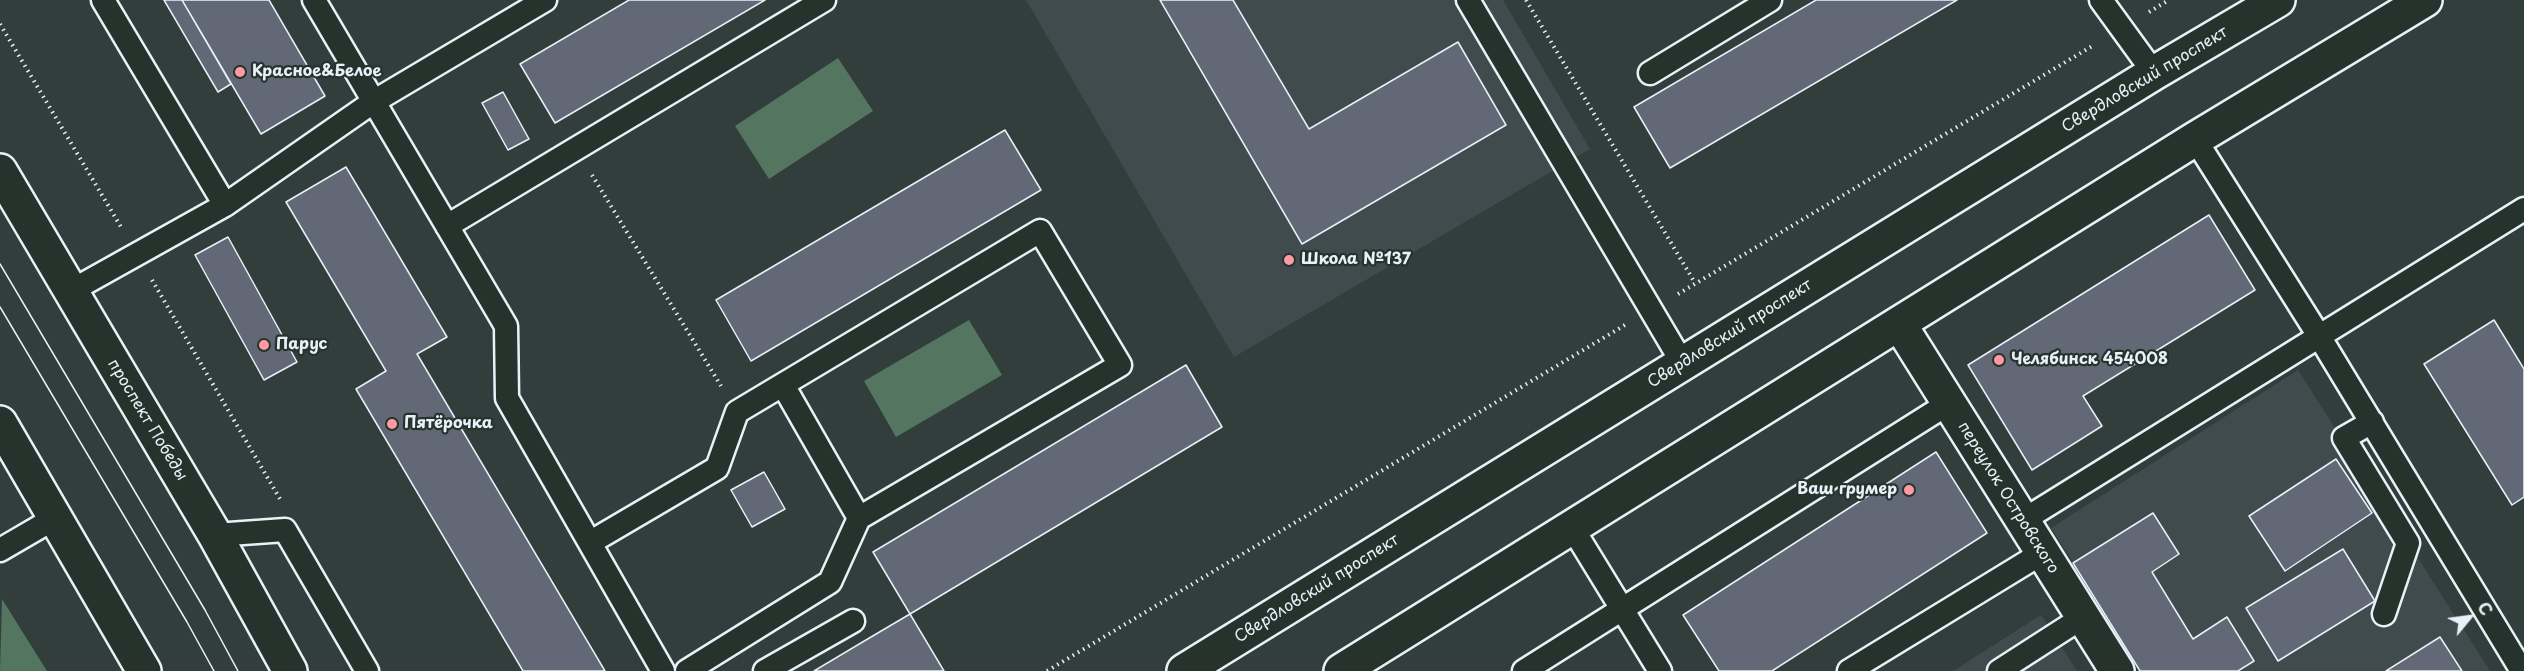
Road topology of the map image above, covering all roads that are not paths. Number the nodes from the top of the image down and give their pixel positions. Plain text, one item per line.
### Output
1 (103, 0) edge
2 (314, 0) edge
3 (545, 0) edge
4 (824, 0) edge
5 (1468, 0) edge
6 (1770, 0) edge
7 (2102, 0) edge
8 (2278, 0) edge
9 (2425, 0) edge
10 (1650, 73) dead end
11 (2154, 73) junction
12 (374, 102) junction
13 (2195, 139) junction
14 (0, 171) edge
15 (225, 205) junction
16 (2524, 209) edge
17 (447, 226) junction
18 (71, 291) junction
19 (1900, 325) junction
20 (2319, 336) junction
21 (1683, 364) junction
22 (783, 385) junction
23 (1949, 403) junction
24 (2372, 422) junction
25 (0, 423) edge
26 (55, 518) junction
27 (859, 518) junction
28 (2022, 520) junction
29 (1573, 529) junction
30 (215, 535) junction
31 (591, 542) junction
32 (0, 550) edge
33 (2042, 553) junction
34 (1622, 609) junction
35 (2384, 614) dead end
36 (2083, 617) junction
37 (853, 621) dead end
38 (144, 671) edge
39 (290, 671) edge
40 (366, 671) edge
41 (663, 671) edge
42 (687, 671) edge
43 (765, 671) edge
44 (1184, 671) edge
45 (1341, 671) edge
46 (1524, 671) edge
47 (1660, 671) edge
48 (1849, 671) edge
49 (1999, 671) edge
50 (2117, 671) edge
51 (2522, 671) edge

1 - 15 lane
2 - 12 lane
3 - 12 lane
4 - 17 lane
5 - 21 lane
6 - 10 lane
7 - 11 lane
8 - 11 main road, Свердловский проспект
9 - 13 main road
11 - 21 main road, Свердловский проспект
12 - 15 lane
12 - 17 lane
13 - 19 main road
13 - 20 lane
14 - 18 main road, проспект Победы
15 - 18 lane
16 - 20 lane
17 - 31 lane
18 - 30 main road, проспект Победы
19 - 23 main road, переулок Островского
19 - 29 main road
20 - 24 lane
20 - 28 lane
21 - 44 main road, Свердловский проспект
22 - 27 lane
22 - 27 lane
22 - 31 lane
23 - 28 main road, переулок Островского
23 - 34 lane
24 - 35 lane
24 - 51 lane
25 - 26 main road
26 - 32 lane
26 - 38 main road
27 - 42 lane
28 - 33 main road, переулок Островского
29 - 34 lane
29 - 45 main road
30 - 39 main road, проспект Победы
30 - 40 lane
31 - 41 lane
33 - 36 main road, переулок Островского
33 - 48 lane
34 - 46 lane
34 - 47 lane
36 - 49 lane
36 - 50 main road, переулок Островского
37 - 43 lane

